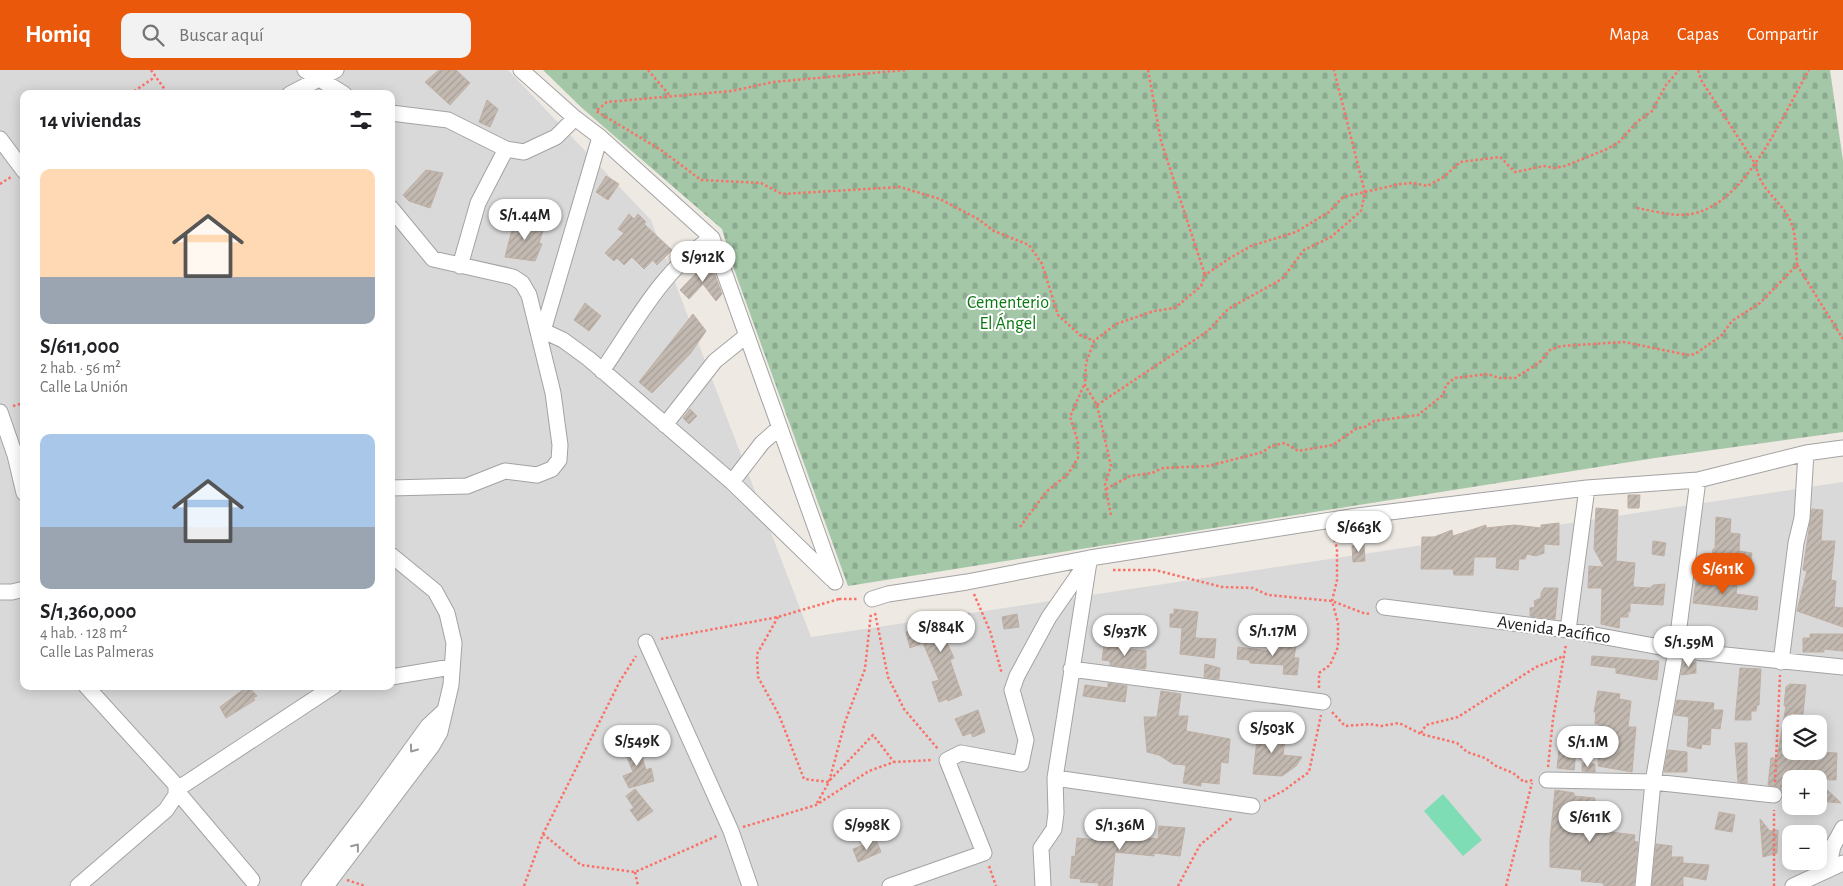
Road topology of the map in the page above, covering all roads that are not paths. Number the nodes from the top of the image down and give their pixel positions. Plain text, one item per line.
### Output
1 (305, 70) edge
2 (336, 70) edge
3 (521, 70) edge
4 (319, 79) junction
5 (298, 90) edge
6 (337, 90) edge
7 (395, 113) edge
8 (575, 118) junction
9 (600, 137) junction
10 (0, 139) edge
11 (506, 149) junction
12 (20, 166) edge
13 (395, 213) edge
14 (712, 238) junction
15 (460, 266) junction
16 (540, 330) junction
17 (746, 336) junction
18 (602, 370) junction
19 (0, 412) edge
20 (665, 424) junction
21 (779, 428) junction
22 (1843, 448) edge
23 (1806, 453) junction
24 (20, 476) edge
25 (1698, 480) junction
26 (732, 482) junction
27 (395, 488) edge
28 (1587, 488) junction
29 (395, 558) edge
30 (1090, 558) junction
31 (20, 590) edge
32 (0, 592) edge
33 (872, 599) road end
34 (1384, 607) road end
35 (1568, 630) junction
36 (646, 642) road end
37 (1676, 650) junction
38 (1781, 662) junction
39 (452, 667) junction
40 (1843, 667) edge
41 (1071, 669) junction
42 (395, 676) edge
43 (94, 690) edge
44 (328, 690) edge
45 (1323, 702) road end
46 (443, 712) junction
47 (1055, 778) junction
48 (1540, 780) road end
49 (1653, 782) junction
50 (176, 790) junction
51 (1774, 795) road end
52 (1252, 806) road end
53 (1843, 828) edge
54 (1843, 863) edge
55 (1828, 869) junction
56 (252, 880) dead end
57 (78, 886) edge
58 (309, 886) edge
59 (326, 886) edge
60 (750, 886) edge
61 (890, 886) edge
62 (1043, 886) edge
63 (1643, 886) edge
64 (1793, 886) edge

1 - 4 street
2 - 4 street
3 - 8 street
4 - 5 street
4 - 6 street
7 - 11 street
8 - 9 street
8 - 11 street
9 - 14 street
9 - 16 street
10 - 12 street
11 - 15 street
13 - 15 street
14 - 17 street
14 - 18 street
15 - 16 street
16 - 18 street
16 - 27 street
17 - 20 street
17 - 21 street
18 - 20 street
19 - 24 street
20 - 26 street
21 - 26 street
21 - 26 street
22 - 23 street
23 - 25 street
23 - 38 street
25 - 28 street
25 - 37 street
28 - 30 street
28 - 35 street
29 - 39 street
30 - 33 street
30 - 41 street
30 - 61 street
31 - 32 street
34 - 35 street, Avenida Pacífico
35 - 37 street, Avenida Pacífico
36 - 60 street
37 - 38 street, Avenida Pacífico
37 - 49 street
38 - 40 street, Avenida Pacífico
39 - 42 street
39 - 46 street
41 - 45 street
41 - 47 street
43 - 50 street
44 - 50 street
46 -> 58 street
59 -> 46 street
47 - 52 street
47 - 62 street
48 - 49 street
49 - 51 street
49 - 63 street
50 - 56 street
50 - 57 street
53 - 55 street
54 - 55 street
55 - 64 street

